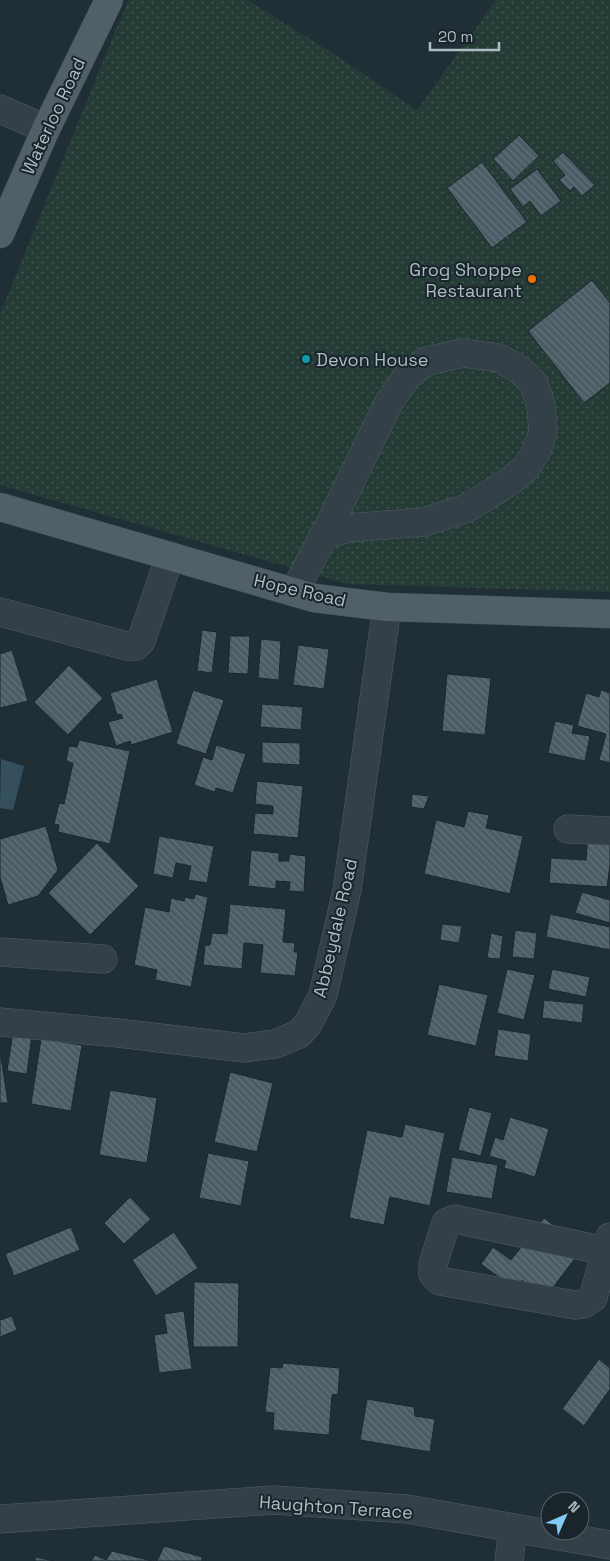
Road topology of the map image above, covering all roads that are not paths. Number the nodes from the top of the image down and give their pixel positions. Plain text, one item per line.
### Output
1 (108, 0) edge
2 (0, 109) edge
3 (46, 129) junction
4 (6, 204) edge
5 (0, 234) edge
6 (0, 508) edge
7 (323, 536) junction
8 (170, 556) junction
9 (294, 592) junction
10 (387, 607) junction
11 (0, 612) edge
12 (610, 614) edge
13 (568, 829) dead end
14 (610, 831) edge
15 (0, 952) edge
16 (103, 958) dead end
17 (0, 1022) edge
18 (608, 1244) edge
19 (0, 1519) edge
20 (514, 1528) junction
21 (610, 1545) edge
22 (509, 1561) edge

1 - 3 main road, Waterloo Road
2 - 3 street
3 - 4 main road, Waterloo Road
4 - 5 main road, Waterloo Road
6 - 8 main road, Hope Road
7 - 7 street
7 - 9 street
8 - 9 main road, Hope Road
8 - 11 street
9 - 10 main road, Hope Road
10 - 12 main road, Hope Road
10 - 17 street, Abbeydale Road
13 - 14 street
15 - 16 street
18 - 18 street
19 - 20 street, Haughton Terrace
20 - 21 street, Haughton Terrace
20 - 22 street

